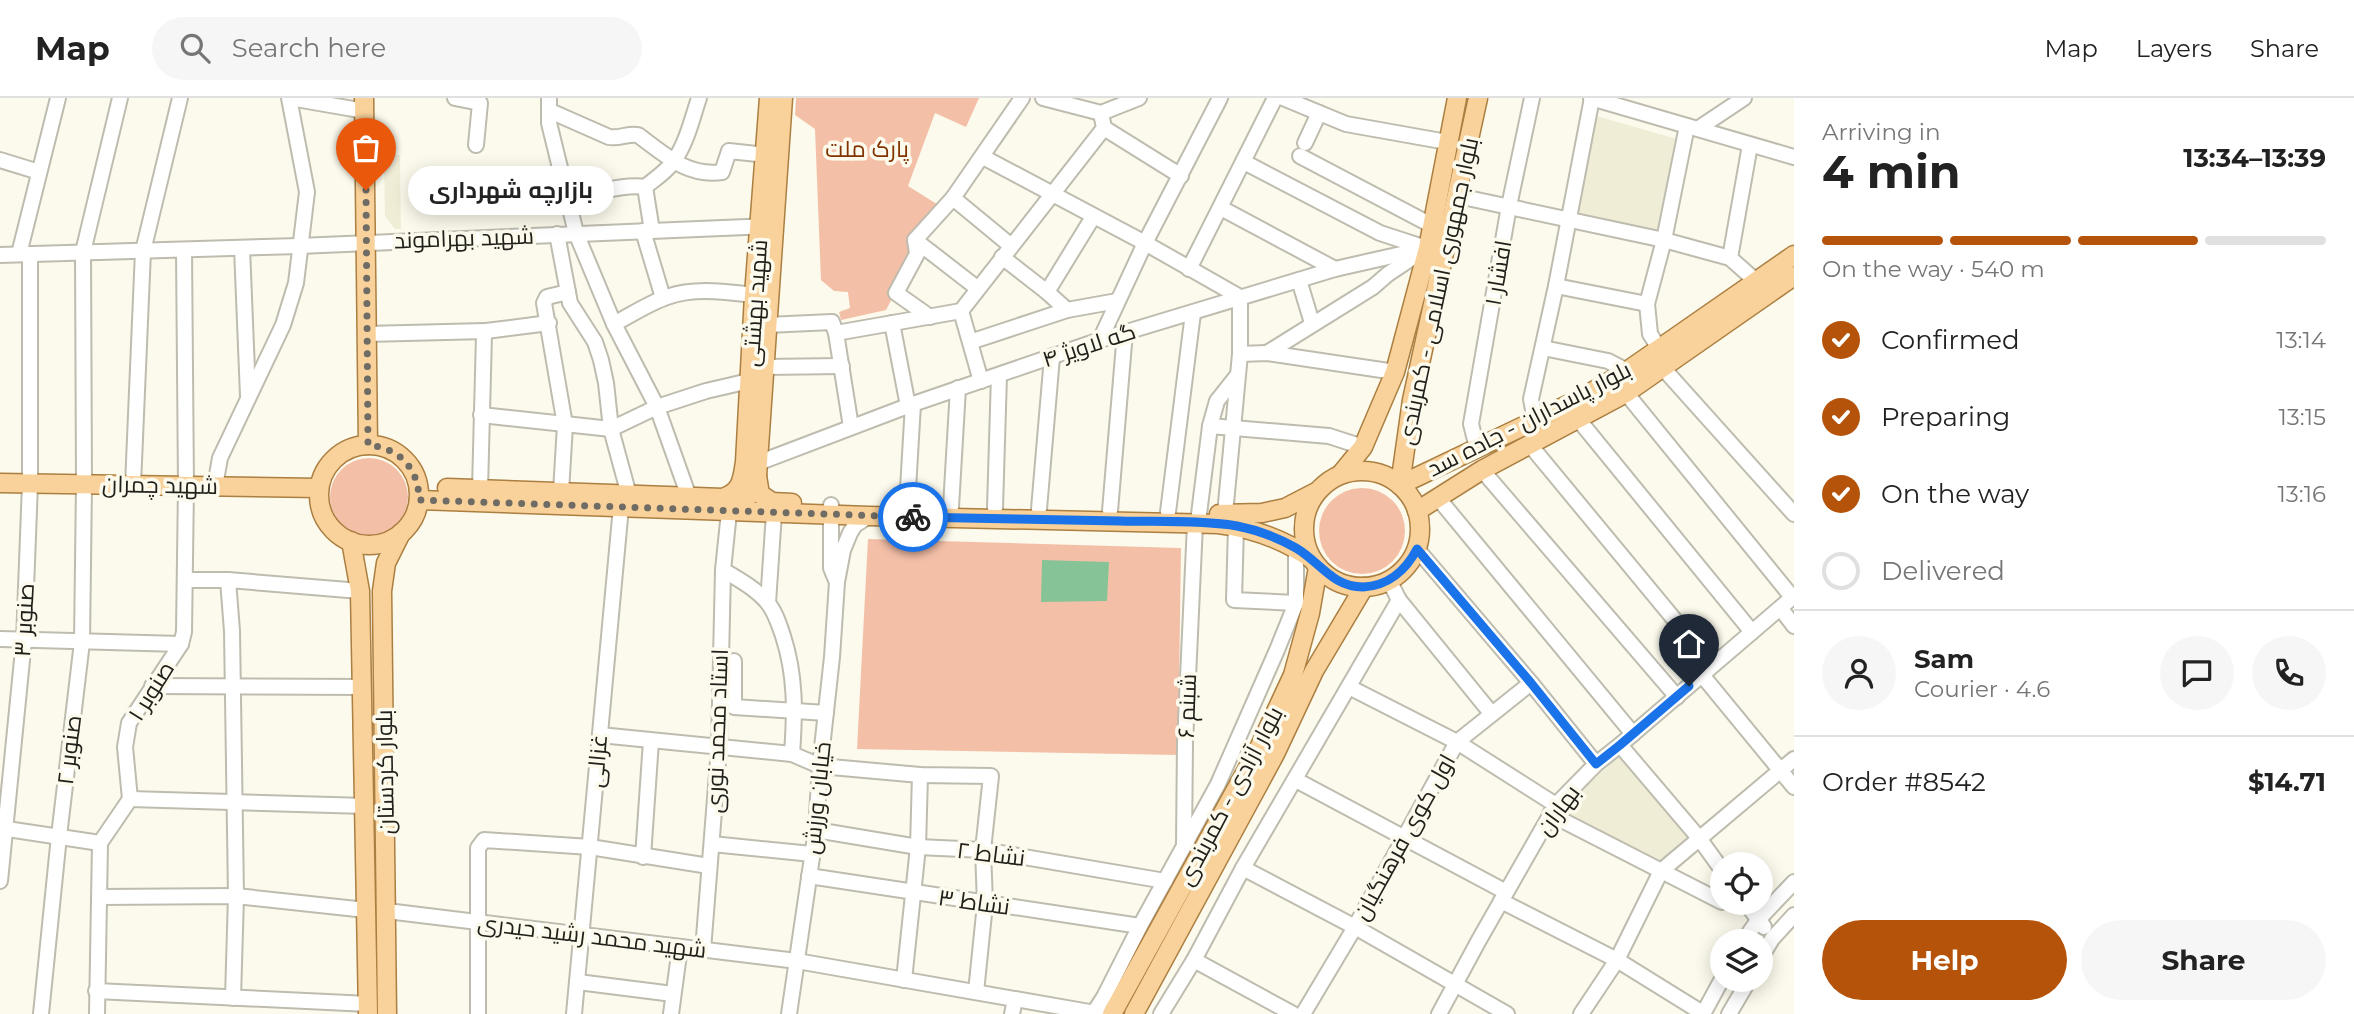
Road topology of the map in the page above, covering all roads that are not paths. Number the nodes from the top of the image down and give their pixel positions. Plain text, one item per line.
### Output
1 (58, 98) edge
2 (120, 98) edge
3 (180, 98) edge
4 (289, 98) edge
5 (455, 98) edge
6 (699, 98) edge
7 (769, 98) edge
8 (783, 98) edge
9 (1022, 98) edge
10 (1044, 98) edge
11 (1139, 98) edge
12 (1220, 98) edge
13 (1275, 98) edge
14 (1283, 98) edge
15 (1457, 98) edge
16 (1478, 98) edge
17 (1532, 98) edge
18 (1591, 98) edge
19 (1742, 99) edge
20 (1614, 101) edge
21 (364, 104) edge
22 (550, 105) edge
23 (1101, 113) junction
24 (1319, 113) junction
25 (1693, 127) junction
26 (1104, 128) junction
27 (1447, 142) junction
28 (476, 145) dead end
29 (1750, 145) junction
30 (766, 155) junction
31 (983, 157) junction
32 (1794, 157) edge
33 (0, 160) edge
34 (674, 162) junction
35 (1244, 162) junction
36 (39, 172) junction
37 (1181, 176) junction
38 (645, 187) junction
39 (1050, 194) junction
40 (1458, 196) junction
41 (953, 198) junction
42 (1510, 206) junction
43 (569, 207) junction
44 (1221, 208) junction
45 (1093, 217) junction
46 (1568, 220) junction
47 (767, 226) junction
48 (1433, 226) junction
49 (648, 231) junction
50 (576, 233) junction
51 (557, 234) junction
52 (915, 240) junction
53 (1664, 240) junction
54 (367, 243) junction
55 (1145, 243) junction
56 (299, 246) junction
57 (242, 248) junction
58 (1427, 248) junction
59 (184, 250) junction
60 (143, 251) junction
61 (1006, 251) junction
62 (83, 253) junction
63 (25, 254) junction
64 (0, 255) edge
65 (1794, 255) edge
66 (1730, 258) junction
67 (1189, 269) junction
68 (1335, 269) junction
69 (1794, 276) edge
70 (1299, 280) junction
71 (1757, 282) junction
72 (1556, 286) junction
73 (978, 288) junction
74 (568, 292) junction
75 (1047, 292) junction
76 (754, 295) junction
77 (1240, 297) junction
78 (663, 298) junction
79 (1117, 301) junction
80 (1741, 301) junction
81 (1647, 304) junction
82 (1067, 310) junction
83 (961, 311) junction
84 (1193, 313) junction
85 (930, 317) junction
86 (548, 323) junction
87 (892, 323) junction
88 (1312, 323) junction
89 (614, 324) junction
90 (767, 325) junction
91 (834, 328) junction
92 (486, 331) junction
93 (1125, 332) junction
94 (366, 334) junction
95 (1100, 340) junction
96 (971, 342) junction
97 (1543, 348) junction
98 (1659, 348) junction
99 (1267, 353) junction
100 (1240, 354) junction
101 (1052, 357) junction
102 (842, 366) junction
103 (764, 367) junction
104 (1662, 367) junction
105 (1627, 371) junction
106 (1395, 372) junction
107 (999, 375) junction
108 (1237, 376) junction
109 (749, 381) junction
110 (981, 382) junction
111 (958, 388) junction
112 (1626, 393) junction
113 (248, 397) junction
114 (910, 405) junction
115 (657, 407) junction
116 (481, 415) junction
117 (1578, 419) junction
118 (1535, 420) junction
119 (565, 425) junction
120 (1210, 426) junction
121 (851, 427) junction
122 (611, 429) junction
123 (1233, 429) junction
124 (368, 445) junction
125 (1530, 445) junction
126 (1363, 447) junction
127 (1477, 448) junction
128 (757, 470) junction
129 (1482, 470) junction
130 (1341, 474) junction
131 (0, 483) edge
132 (30, 484) junction
133 (84, 484) junction
134 (133, 485) junction
135 (1400, 485) junction
136 (186, 486) junction
137 (215, 486) junction
138 (319, 488) junction
139 (480, 489) junction
140 (561, 492) junction
141 (1316, 492) junction
142 (419, 494) junction
143 (689, 497) junction
144 (1438, 498) junction
145 (625, 501) junction
146 (907, 506) junction
147 (725, 507) junction
148 (951, 507) junction
149 (995, 508) junction
150 (1039, 509) junction
151 (830, 510) junction
152 (1110, 511) junction
153 (1418, 511) junction
154 (1168, 512) junction
155 (774, 513) junction
156 (1794, 514) edge
157 (869, 516) junction
158 (1197, 519) junction
159 (1231, 520) junction
160 (401, 533) junction
161 (351, 541) junction
162 (1296, 548) junction
163 (1417, 549) junction
164 (1315, 563) junction
165 (723, 570) junction
166 (186, 580) junction
167 (228, 580) junction
168 (1390, 580) junction
169 (837, 582) junction
170 (1364, 587) junction
171 (360, 591) junction
172 (382, 591) junction
173 (1793, 596) edge
174 (1399, 600) junction
175 (768, 603) junction
176 (1296, 603) junction
177 (1781, 609) junction
178 (1794, 626) edge
179 (1752, 632) junction
180 (0, 639) edge
181 (24, 640) junction
182 (82, 642) junction
183 (181, 644) junction
184 (734, 661) dead end
185 (1305, 668) junction
186 (1707, 670) junction
187 (1531, 683) junction
188 (152, 686) junction
189 (232, 687) junction
190 (363, 687) junction
191 (1349, 687) junction
192 (1677, 697) junction
193 (795, 712) junction
194 (827, 713) junction
195 (1491, 713) junction
196 (600, 734) junction
197 (1633, 734) junction
198 (651, 741) junction
199 (1457, 742) junction
200 (1620, 745) junction
201 (719, 748) junction
202 (792, 754) junction
203 (1794, 759) edge
204 (1596, 764) junction
205 (820, 766) junction
206 (1780, 769) junction
207 (920, 775) junction
208 (1296, 780) junction
209 (1794, 787) edge
210 (130, 799) junction
211 (234, 802) junction
212 (366, 806) junction
213 (1553, 809) junction
214 (2, 828) edge
215 (816, 830) junction
216 (58, 836) junction
217 (1403, 837) junction
218 (1699, 838) junction
219 (100, 844) junction
220 (712, 845) junction
221 (590, 847) junction
222 (918, 847) junction
223 (1184, 847) junction
224 (984, 850) junction
225 (1710, 853) edge
226 (812, 854) junction
227 (643, 856) junction
228 (709, 866) junction
229 (1243, 868) junction
230 (1661, 871) junction
231 (809, 876) junction
232 (0, 881) edge
233 (1165, 881) junction
234 (1794, 882) edge
235 (1182, 888) junction
236 (912, 893) junction
237 (236, 896) junction
238 (1504, 896) junction
239 (1710, 896) edge
240 (100, 897) junction
241 (985, 904) junction
242 (366, 910) junction
243 (387, 911) junction
244 (1748, 915) edge
245 (1754, 915) edge
246 (1794, 915) edge
247 (1758, 920) junction
248 (480, 922) junction
249 (1140, 926) junction
250 (1355, 926) junction
251 (1752, 929) edge
252 (1765, 929) edge
253 (581, 935) junction
254 (1773, 938) edge
255 (680, 947) junction
256 (702, 950) junction
257 (1194, 960) junction
258 (1616, 960) junction
259 (797, 961) junction
260 (904, 980) junction
261 (578, 982) junction
262 (1455, 984) junction
263 (96, 992) junction
264 (976, 992) junction
265 (1715, 992) edge
266 (1742, 992) edge
267 (673, 994) junction
268 (233, 998) junction
269 (1014, 999) junction
270 (368, 1009) edge
271 (41, 1014) edge
272 (97, 1014) edge
273 (387, 1014) edge
274 (478, 1014) edge
275 (574, 1014) edge
276 (671, 1014) edge
277 (789, 1014) edge
278 (1012, 1014) edge
279 (1097, 1014) edge
280 (1112, 1014) edge
281 (1135, 1014) edge
282 (1161, 1014) edge
283 (1293, 1014) edge
284 (1303, 1014) edge
285 (1439, 1014) edge
286 (1507, 1014) edge
287 (1581, 1014) edge
288 (1703, 1014) edge
289 (1729, 1014) edge

1 - 36 street, صنوبر ۳
2 - 62 street, صنوبر ۲
3 - 60 street
4 - 21 street
4 - 56 street
5 - 28 street
6 - 34 street
7 - 30 main road, شهید بهشتی
8 - 47 main road, شهید بهشتی
9 - 31 street
10 - 23 street
11 - 23 street
12 - 37 street
13 - 35 street
14 - 24 street
15 - 27 main road, بلوار جمهوری اسلامی - کمربندی
16 - 40 main road, بلوار جمهوری اسلامی - کمربندی
17 - 42 street, افشار ۱
18 - 20 street
18 - 46 street
19 - 25 street
20 - 25 street
21 - 54 main road
22 - 34 street
22 - 43 street
23 - 26 street
24 - 27 street
24 - 48 street
25 - 29 street
25 - 53 street
26 - 37 street
26 - 39 street
27 - 48 main road, بلوار جمهوری اسلامی - کمربندی
29 - 32 street
29 - 66 street
30 - 34 street
30 - 47 main road, شهید بهشتی
31 - 39 street
31 - 41 street
33 - 36 street
34 - 38 street
35 - 44 street
35 - 58 street
36 - 63 street, صنوبر ۳
37 - 55 street
38 - 43 street
38 - 49 street
39 - 45 street
39 - 61 street
40 - 42 street
40 - 135 main road, بلوار جمهوری اسلامی - کمربندی
41 - 52 street
41 - 61 street
42 - 46 street
42 - 127 street, افشار ۱
43 - 50 street
44 - 67 street
44 - 68 street
45 - 55 street
45 - 75 street
46 - 53 street
46 - 72 street
47 - 49 street, شهید بهراموند
47 - 76 main road, شهید بهشتی
47 - 90 main road, شهید بهشتی
48 - 58 main road, بلوار جمهوری اسلامی - کمربندی
49 - 50 street, شهید بهراموند
49 - 78 street
50 - 51 street, شهید بهراموند
50 - 89 street
51 - 54 street, شهید بهراموند
51 - 74 street
52 - 73 street
52 - 85 street
53 - 66 street
53 - 81 street
54 - 56 street, شهید بهراموند
54 - 94 main road
55 - 67 street
55 - 79 street
56 - 57 street, شهید بهراموند
56 - 113 street
57 - 59 street, شهید بهراموند
57 - 113 street
58 - 68 street, گه لاویژ ۴
58 - 88 street
58 - 106 main road, بلوار جمهوری اسلامی - کمربندی
59 - 60 street, شهید بهراموند
59 - 136 street, صنوبر ۱
60 - 62 street, شهید بهراموند
60 - 134 street
61 - 73 street
61 - 75 street
62 - 63 street, شهید بهراموند
62 - 133 street, صنوبر ۲
63 - 64 street, شهید بهراموند
63 - 132 street, صنوبر ۳
65 - 71 main road, بلوار پاسداران - جاده سد
66 - 71 street
67 - 77 street
68 - 70 street, گه لاویژ ۴
69 - 80 main road, بلوار پاسداران - جاده سد
70 - 77 street, گه لاویژ ۴
70 - 88 street
71 - 80 main road, بلوار پاسداران - جاده سد
72 - 81 street
72 - 97 street
73 - 83 street
74 - 86 street
74 - 122 street
75 - 82 street
76 - 78 street
76 - 109 main road, شهید بهشتی
77 - 84 street, گه لاویژ ۴
77 - 100 street
78 - 89 street
79 - 82 street
79 - 95 street
80 - 98 main road, بلوار پاسداران - جاده سد
80 - 104 main road, بلوار پاسداران - جاده سد
81 - 98 street
82 - 96 street
83 - 85 street
83 - 96 street
84 - 93 street, گه لاویژ ۴
84 - 154 street
85 - 87 street
86 - 92 street
86 - 119 street
87 - 91 street
87 - 114 street
88 - 99 street
89 - 115 street
90 - 91 street
90 - 103 main road, شهید بهشتی
91 - 102 street
92 - 94 street
92 - 116 street
93 - 95 street, گه لاویژ ۴
93 - 152 street
94 - 124 main road
95 - 101 street, گه لاویژ ۴
96 - 110 street
97 - 105 street
97 - 118 street
98 - 105 main road, بلوار پاسداران - جاده سد
99 - 100 street
99 - 106 street
100 - 108 street
101 - 107 street, گه لاویژ ۴
101 - 150 street
102 - 103 street
102 - 121 street
103 - 128 main road, شهید بهشتی
104 - 112 main road, بلوار پاسداران - جاده سد
104 - 156 street
105 - 118 main road, بلوار پاسداران - جاده سد
106 - 126 main road, بلوار جمهوری اسلامی - کمربندی
107 - 110 street, گه لاویژ ۴
107 - 149 street
108 - 120 street, شبنم ۶
108 - 123 street
109 - 115 street
109 - 147 main road, شهید بهشتی
110 - 111 street, گه لاویژ ۴
111 - 114 street, گه لاویژ ۴
111 - 148 street
112 - 117 main road, بلوار پاسداران - جاده سد
112 - 173 street
113 - 137 street
114 - 121 street, گه لاویژ ۴
114 - 146 street
115 - 122 street
115 - 143 street
116 - 119 street
116 - 139 street
117 - 125 main road, بلوار پاسداران - جاده سد
117 - 179 street
118 - 127 main road, بلوار پاسداران - جاده سد
119 - 122 street
119 - 140 street
120 - 123 street
120 - 158 street, شبنم ۶
121 - 128 street, گه لاویژ ۴
122 - 145 street
123 - 126 street
123 - 159 street
124 - 138 main road
124 - 142 main road
125 - 129 main road, بلوار پاسداران - جاده سد
125 - 186 street
126 - 130 main road, بلوار جمهوری اسلامی - کمربندی
127 - 135 main road, بلوار پاسداران - جاده سد
128 - 147 main road
128 - 151 main road
129 - 144 main road, بلوار پاسداران - جاده سد
129 - 192 street
130 - 135 main road
130 - 141 main road
131 - 132 main road, شهید چمران
132 - 133 main road, شهید چمران
132 - 181 street, صنوبر ۳
133 - 134 main road, شهید چمران
133 - 182 street, صنوبر ۲
134 - 136 main road, شهید چمران
135 - 153 main road
136 - 137 main road, شهید چمران
136 - 166 street, صنوبر ۱
137 - 138 main road, شهید چمران
138 - 161 main road
139 - 140 main road
139 - 142 main road
140 - 145 main road
141 - 159 main road
141 - 164 main road
142 - 145 main road
142 - 160 main road
143 - 145 main road
143 - 147 main road
144 - 153 main road, بلوار پاسداران - جاده سد
144 - 197 street
145 - 147 main road
145 - 196 street, غزالی
146 - 148 main road
146 - 151 main road
147 - 155 main road
147 - 165 street, استاد محمد نوری
148 - 149 main road
149 - 150 main road
150 - 152 main road
151 - 155 main road
151 - 157 main road
151 - 169 street, خیابان ورزش
152 - 154 main road
153 - 163 main road
154 - 158 main road
155 - 175 street
157 - 158 main road
157 - 169 street, خیابان ورزش
158 - 159 main road
158 - 223 street, شبنم ۶
159 - 162 main road
159 - 176 street
160 - 161 main road
160 - 172 main road, بلوار کردستان
161 - 171 main road, بلوار کردستان
162 - 164 main road
162 - 176 street
163 - 168 main road
163 - 187 street
164 - 170 main road
164 - 185 main road, بلوار آزادی - کمربندی
165 - 175 street
165 - 201 street, استاد محمد نوری
166 - 167 street
166 - 183 street, صنوبر ۱
167 - 171 street
167 - 189 street
168 - 170 main road
168 - 174 street
169 - 194 street, خیابان ورزش
170 - 185 main road, بلوار آزادی - کمربندی
171 - 172 main road
171 - 190 main road, بلوار کردستان
172 - 243 main road, بلوار کردستان
173 - 177 street, بهاران
174 - 191 street
174 - 195 street
175 - 193 street
176 - 223 street
177 - 178 street
177 - 179 street, بهاران
179 - 186 street, بهاران
180 - 181 street
181 - 182 street
181 - 214 street, صنوبر ۳
182 - 183 street
182 - 216 street, صنوبر ۲
183 - 188 street, صنوبر ۱
184 - 193 street
185 - 235 main road, بلوار آزادی - کمربندی
185 - 281 main road, بلوار آزادی - کمربندی
186 - 192 street, بهاران
186 - 206 street
187 - 195 street, اول کوی فرهنگیان
187 - 204 street
188 - 189 street
188 - 210 street, صنوبر ۱
189 - 190 street
189 - 211 street
190 - 212 main road, بلوار کردستان
191 - 199 street
191 - 208 street
192 - 197 street, بهاران
193 - 194 street
193 - 202 street
194 - 205 street, خیابان ورزش
195 - 199 street, اول کوی فرهنگیان
196 - 198 street
196 - 221 street, غزالی
197 - 200 street, بهاران
198 - 201 street
198 - 227 street
199 - 213 street
199 - 217 street, اول کوی فرهنگیان
200 - 204 street, بهاران
200 - 218 street
201 - 202 street
201 - 220 street, استاد محمد نوری
202 - 205 street
203 - 206 street
204 - 213 street, بهاران
205 - 207 street
205 - 215 street, خیابان ورزش
206 - 209 street
206 - 218 street
207 - 222 street
207 - 224 street
208 - 217 street
208 - 229 street
210 - 211 street
210 - 219 street
211 - 212 street
211 - 237 street
212 - 242 main road, بلوار کردستان
213 - 230 street
213 - 238 street, بهاران
214 - 216 street
214 - 232 street, صنوبر ۳
215 - 222 street, نشاط ۲
215 - 226 street, خیابان ورزش
216 - 219 street
216 - 271 street, صنوبر ۲
217 - 238 street
217 - 250 street, اول کوی فرهنگیان
218 - 225 street
218 - 230 street
219 - 240 street
220 - 226 street
220 - 228 street, استاد محمد نوری
221 - 227 street
221 - 248 street
221 - 253 street, غزالی
222 - 224 street, نشاط ۲
222 - 236 street
223 - 233 street
223 - 235 street, شبنم ۶
224 - 233 street, نشاط ۲
224 - 241 street
226 - 231 street, خیابان ورزش
227 - 228 street
228 - 256 street, استاد محمد نوری
229 - 250 street
229 - 257 street
230 - 239 street
230 - 258 street
231 - 236 street, نشاط ۳
231 - 259 street, خیابان ورزش
233 - 249 street
234 - 247 street
235 - 280 main road, بلوار آزادی - کمربندی
236 - 241 street, نشاط ۳
236 - 260 street
237 - 240 street
237 - 242 street
237 - 268 street
238 - 258 street
238 - 262 street, بهاران
240 - 263 street
241 - 249 street, نشاط ۳
241 - 264 street
242 - 270 main road, بلوار کردستان
243 - 248 street, شهید محمد رشید حیدری
243 - 273 main road, بلوار کردستان
244 - 247 street
245 - 247 street
246 - 254 street
247 - 251 street
247 - 252 street
248 - 253 street, شهید محمد رشید حیدری
248 - 274 street
249 - 279 street
250 - 262 street
250 - 284 street, اول کوی فرهنگیان
253 - 255 street, شهید محمد رشید حیدری
253 - 261 street, غزالی
255 - 256 street, شهید محمد رشید حیدری
255 - 267 street
256 - 259 street, شهید محمد رشید حیدری
257 - 282 street
257 - 283 street
258 - 287 street
258 - 288 street
259 - 260 street, شهید محمد رشید حیدری
259 - 277 street, خیابان ورزش
260 - 264 street, شهید محمد رشید حیدری
261 - 267 street
261 - 275 street, غزالی
262 - 285 street, بهاران
262 - 286 street
263 - 268 street
263 - 272 street
264 - 269 street, شهید محمد رشید حیدری
265 - 288 street
266 - 289 street
267 - 276 street
268 - 270 street
269 - 278 street
269 - 279 street, شهید محمد رشید حیدری

